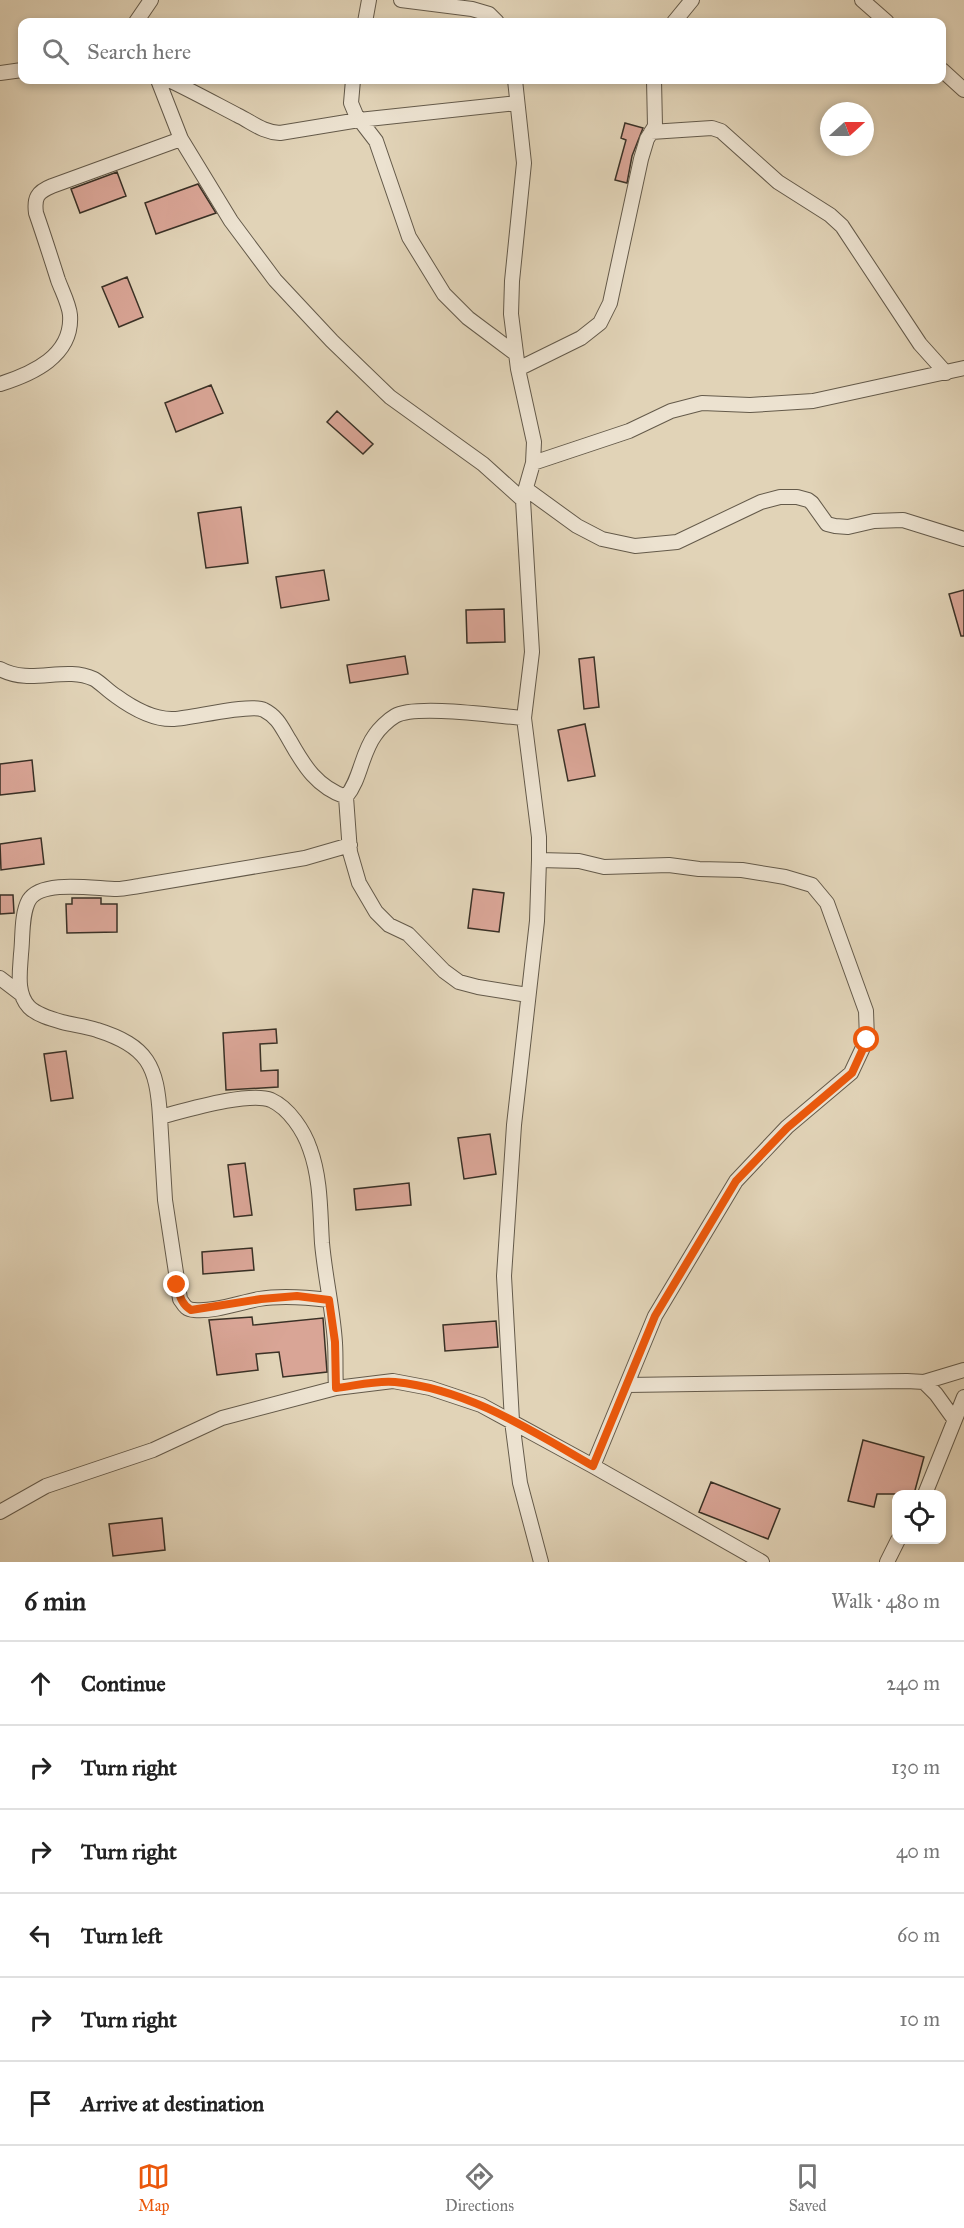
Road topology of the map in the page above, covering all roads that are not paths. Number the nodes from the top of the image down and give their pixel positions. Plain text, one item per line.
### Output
1 (151, 0) edge
2 (369, 0) edge
3 (401, 0) edge
4 (692, 0) edge
5 (862, 0) edge
6 (139, 18) edge
7 (366, 18) edge
8 (493, 18) edge
9 (677, 18) edge
10 (882, 18) edge
11 (18, 71) edge
12 (0, 73) edge
13 (946, 74) edge
14 (160, 84) edge
15 (177, 84) edge
16 (353, 84) edge
17 (515, 84) edge
18 (654, 84) edge
19 (964, 90) edge
20 (517, 103) junction
21 (358, 120) junction
22 (651, 132) junction
23 (181, 139) junction
24 (516, 354) junction
25 (964, 368) edge
26 (518, 369) junction
27 (946, 373) junction
28 (0, 384) edge
29 (533, 463) junction
30 (525, 494) junction
31 (964, 539) edge
32 (0, 669) edge
33 (524, 718) junction
34 (346, 797) junction
35 (350, 845) junction
36 (539, 860) junction
37 (0, 978) edge
38 (21, 994) junction
39 (528, 995) junction
40 (159, 1117) junction
41 (329, 1300) junction
42 (964, 1370) edge
43 (924, 1382) junction
44 (627, 1385) junction
45 (336, 1388) junction
46 (964, 1397) edge
47 (954, 1419) junction
48 (512, 1421) junction
49 (593, 1466) junction
50 (927, 1490) edge
51 (0, 1512) edge
52 (896, 1544) edge
53 (541, 1562) edge
54 (762, 1562) edge
55 (887, 1562) edge

1 - 6 street
2 - 7 street
3 - 8 street
4 - 9 street
5 - 10 street
11 - 12 street
13 - 19 street
14 - 23 street
15 - 21 street
16 - 21 street
17 - 20 street
18 - 22 street
20 - 21 street
20 - 24 street
21 - 24 street
22 - 26 street
22 - 27 street
23 - 28 street
23 - 30 street
24 - 26 street
25 - 27 street
26 - 29 street
27 - 29 street
29 - 30 street
30 - 31 street
30 - 33 street
32 - 34 street
33 - 34 street
33 - 36 street
34 - 35 street
35 - 38 street
35 - 39 street
36 - 39 street
36 - 44 street
37 - 38 street
38 - 40 street
39 - 48 street
40 - 41 street
40 - 41 street
41 - 45 street
42 - 43 street
43 - 44 street
43 - 47 street
44 - 49 street
45 - 48 street
45 - 51 street
46 - 47 street
47 - 50 street
48 - 49 street
48 - 53 street
49 - 54 street
52 - 55 street

